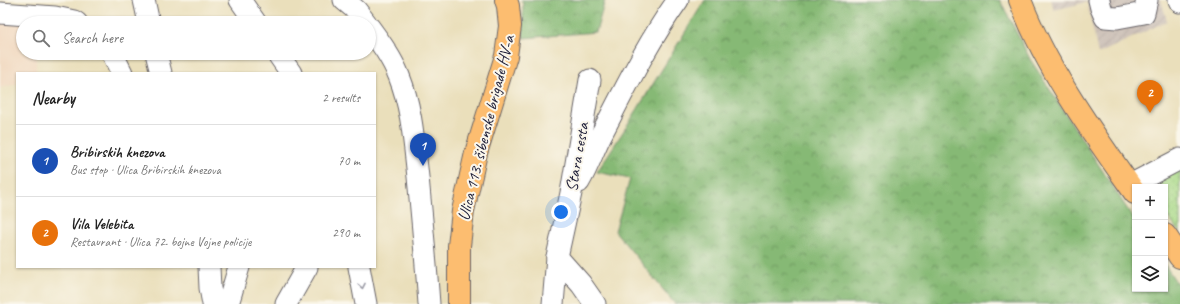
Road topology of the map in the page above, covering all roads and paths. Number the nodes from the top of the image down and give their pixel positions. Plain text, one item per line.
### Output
1 (144, 0) edge
2 (240, 0) edge
3 (344, 0) edge
4 (506, 0) edge
5 (678, 0) edge
6 (1020, 0) edge
7 (1099, 0) edge
8 (1147, 0) edge
9 (53, 8) edge
10 (0, 13) edge
11 (66, 16) edge
12 (147, 16) edge
13 (251, 16) edge
14 (361, 16) edge
15 (376, 37) edge
16 (116, 60) edge
17 (158, 60) edge
18 (282, 60) edge
19 (122, 72) edge
20 (161, 72) edge
21 (290, 72) edge
22 (590, 80) dead end
23 (1180, 159) edge
24 (1140, 184) edge
25 (1132, 189) edge
26 (571, 193) junction
27 (1168, 240) edge
28 (557, 257) junction
29 (1180, 257) edge
30 (209, 268) edge
31 (239, 268) edge
32 (306, 268) edge
33 (358, 268) edge
34 (213, 304) edge
35 (228, 304) edge
36 (286, 304) edge
37 (366, 304) edge
38 (429, 304) edge
39 (459, 304) edge
40 (553, 304) edge
41 (595, 304) edge

1 - 12 street
2 - 13 street
3 - 14 street
4 - 39 main road, Ulica 113. šibenske brigade HV-a
5 - 26 street
6 - 25 main road
7 - 8 street
9 - 10 street
9 - 11 street
15 - 38 street
16 - 19 street
17 - 20 street
18 - 21 street
22 - 26 street, Stara cesta
23 - 24 street
26 - 28 street, Stara cesta
27 - 29 main road
28 - 40 street, Stara cesta
28 - 41 street
30 - 34 street
31 - 35 street
32 - 36 street
33 -> 37 street

